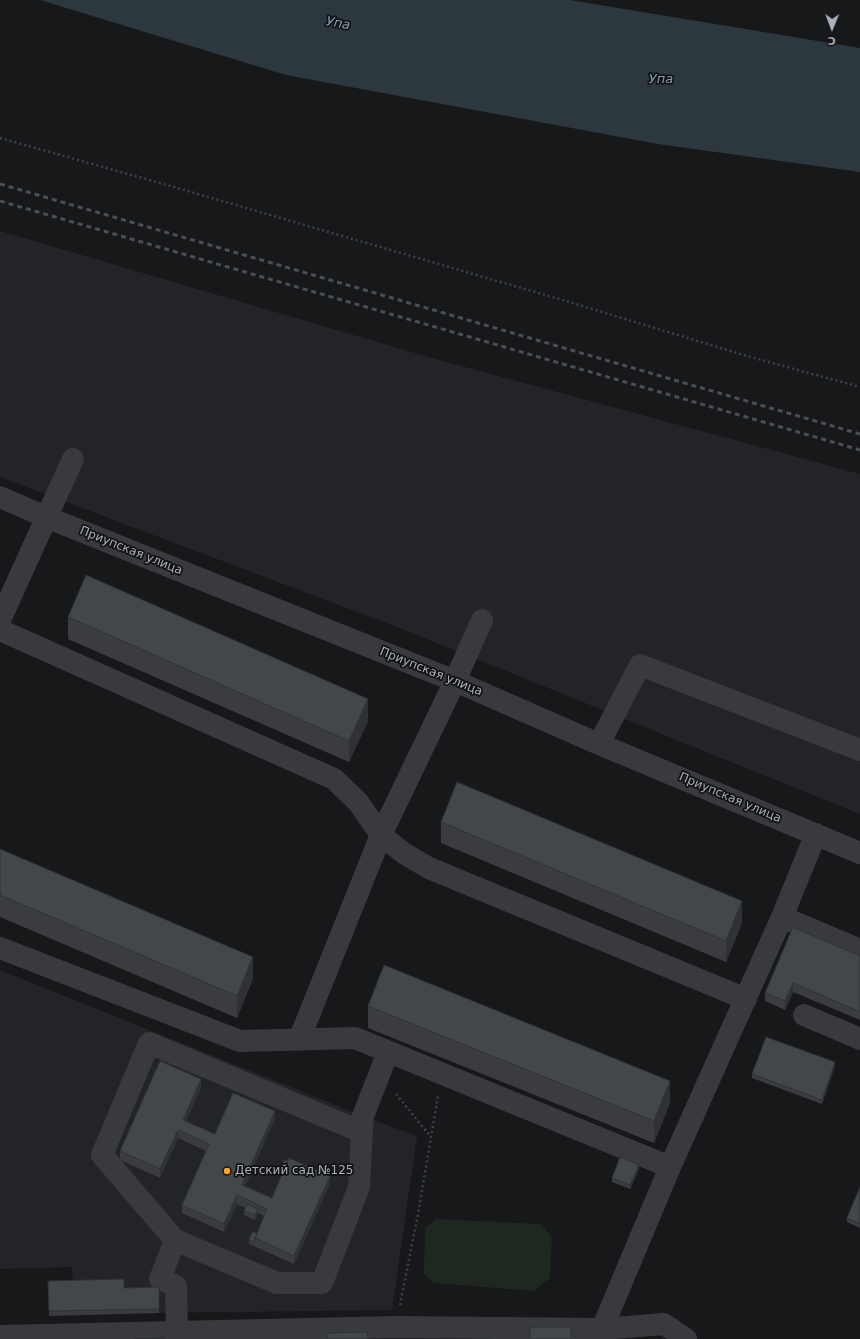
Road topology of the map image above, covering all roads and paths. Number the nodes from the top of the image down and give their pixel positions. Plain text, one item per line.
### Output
1 (0, 138) edge
2 (860, 387) edge
3 (73, 459) dead end
4 (0, 497) edge
5 (46, 517) junction
6 (0, 620) edge
7 (482, 620) dead end
8 (0, 630) edge
9 (455, 680) junction
10 (599, 744) junction
11 (860, 750) edge
12 (816, 834) junction
13 (381, 835) junction
14 (860, 853) edge
15 (782, 917) junction
16 (0, 948) edge
17 (860, 950) edge
18 (746, 999) junction
19 (804, 1015) dead end
20 (860, 1039) edge
21 (299, 1040) junction
22 (388, 1052) junction
23 (441, 1073) junction
24 (379, 1074) junction
25 (362, 1132) junction
26 (431, 1137) junction
27 (670, 1167) junction
28 (175, 1240) junction
29 (395, 1333) edge
30 (185, 1334) edge
31 (602, 1334) edge
32 (0, 1336) edge
33 (686, 1339) edge

1 - 2 path
3 - 5 street
4 - 5 street, Приупская улица
5 - 6 street
5 - 9 street, Приупская улица
7 - 9 street
8 - 13 street
9 - 10 street, Приупская улица
9 - 13 street
10 - 11 street
10 - 12 street, Приупская улица
12 - 14 street, Приупская улица
12 - 15 street
13 - 18 street
13 - 21 street
15 - 17 street
15 - 18 street
16 - 21 street
18 - 27 street
19 - 20 street
21 - 22 street
22 - 23 street
22 - 24 street
23 - 26 path
23 - 27 street
24 - 25 street
24 - 26 path
25 - 28 street
25 - 28 street
26 - 29 path
27 - 31 street
28 - 30 street
29 - 30 street
29 - 31 street
30 - 32 street
31 - 33 street

